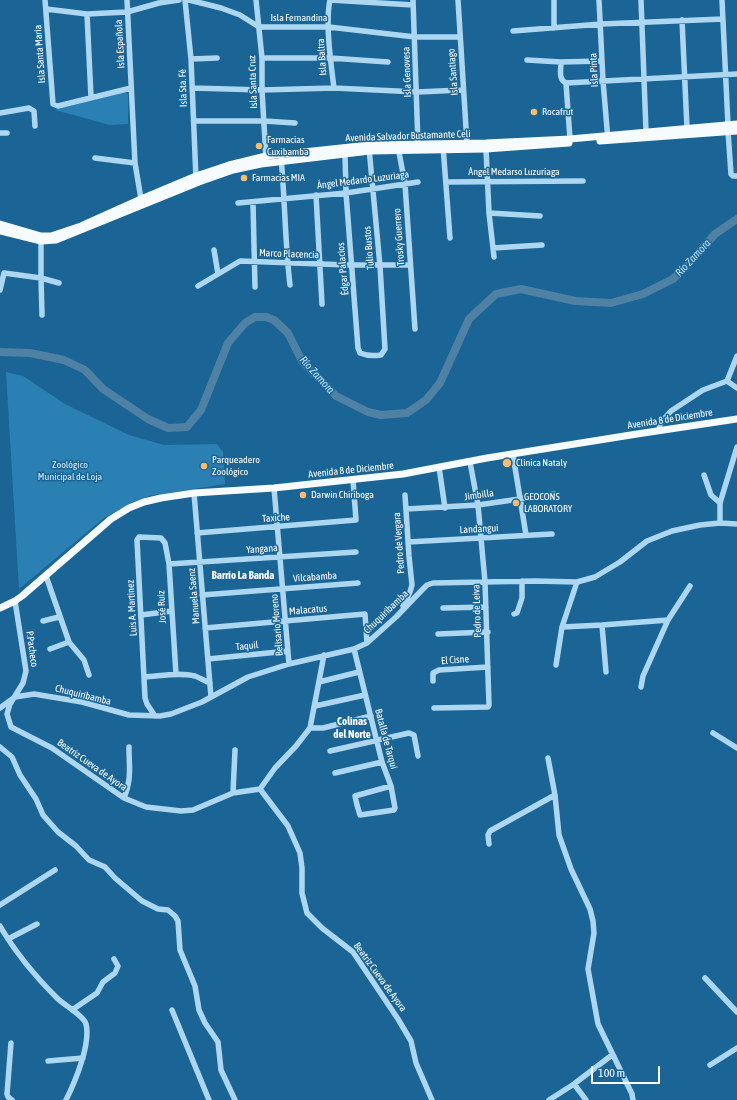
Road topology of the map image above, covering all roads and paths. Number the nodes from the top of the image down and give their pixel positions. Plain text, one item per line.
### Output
1 (45, 0) edge
2 (127, 0) edge
3 (179, 0) edge
4 (185, 0) edge
5 (189, 0) edge
6 (256, 0) edge
7 (330, 0) edge
8 (458, 0) edge
9 (554, 0) edge
10 (599, 0) edge
11 (641, 0) edge
12 (722, 0) edge
13 (413, 3) edge
14 (46, 9) junction
15 (127, 12) junction
16 (87, 14) junction
17 (723, 19) junction
18 (682, 20) junction
19 (642, 22) junction
20 (601, 24) junction
21 (259, 27) junction
22 (329, 27) junction
23 (554, 28) junction
24 (513, 31) dead end
25 (415, 37) junction
26 (460, 37) junction
27 (217, 58) dead end
28 (262, 58) junction
29 (330, 58) junction
30 (191, 59) junction
31 (527, 60) dead end
32 (602, 61) junction
33 (388, 62) dead end
34 (561, 62) junction
35 (726, 74) junction
36 (737, 74) edge
37 (685, 77) junction
38 (644, 79) junction
39 (603, 81) junction
40 (566, 83) junction
41 (131, 88) junction
42 (192, 88) junction
43 (334, 88) junction
44 (262, 90) junction
45 (464, 90) junction
46 (417, 92) junction
47 (91, 97) junction
48 (0, 112) edge
49 (194, 121) junction
50 (264, 121) junction
51 (295, 124) dead end
52 (737, 124) edge
53 (35, 126) dead end
54 (728, 128) junction
55 (691, 130) junction
56 (737, 130) edge
57 (646, 131) junction
58 (0, 133) edge
59 (7, 133) dead end
60 (608, 137) junction
61 (570, 139) junction
62 (418, 144) junction
63 (467, 144) junction
64 (529, 144) junction
65 (443, 147) junction
66 (369, 148) junction
67 (398, 148) junction
68 (486, 149) junction
69 (345, 155) junction
70 (95, 158) dead end
71 (281, 158) junction
72 (266, 160) junction
73 (135, 163) junction
74 (735, 176) edge
75 (196, 179) junction
76 (487, 181) junction
77 (583, 181) dead end
78 (418, 182) dead end
79 (446, 182) junction
80 (405, 184) junction
81 (372, 189) junction
82 (346, 193) junction
83 (316, 195) junction
84 (141, 199) junction
85 (285, 199) junction
86 (253, 202) junction
87 (238, 203) dead end
88 (489, 213) junction
89 (540, 216) dead end
90 (0, 224) edge
91 (4, 230) edge
92 (450, 238) dead end
93 (41, 239) junction
94 (542, 245) dead end
95 (493, 248) junction
96 (214, 250) dead end
97 (494, 257) dead end
98 (256, 262) junction
99 (288, 262) junction
100 (320, 264) junction
101 (352, 265) junction
102 (410, 265) junction
103 (380, 266) junction
104 (1, 273) edge
105 (218, 274) junction
106 (40, 278) junction
107 (59, 283) dead end
108 (290, 285) dead end
109 (198, 286) dead end
110 (256, 287) dead end
111 (0, 290) edge
112 (322, 304) dead end
113 (42, 315) dead end
114 (415, 329) dead end
115 (385, 350) joint
116 (737, 356) edge
117 (726, 381) junction
118 (737, 388) edge
119 (737, 419) edge
120 (659, 430) junction
121 (737, 446) edge
122 (513, 455) junction
123 (470, 462) junction
124 (439, 467) junction
125 (704, 475) dead end
126 (353, 480) junction
127 (274, 488) junction
128 (194, 493) junction
129 (554, 494) dead end
130 (405, 495) dead end
131 (521, 498) junction
132 (720, 503) junction
133 (478, 505) junction
134 (445, 508) junction
135 (406, 509) junction
136 (720, 523) junction
137 (737, 524) edge
138 (278, 527) junction
139 (197, 533) junction
140 (552, 534) dead end
141 (526, 535) junction
142 (481, 537) junction
143 (164, 540) joint
144 (408, 542) junction
145 (356, 552) dead end
146 (280, 557) junction
147 (200, 562) junction
148 (169, 564) junction
149 (46, 576) junction
150 (522, 581) junction
151 (485, 582) junction
152 (577, 582) junction
153 (358, 583) dead end
154 (690, 586) dead end
155 (283, 588) junction
156 (202, 595) junction
157 (15, 601) junction
158 (486, 607) junction
159 (0, 608) edge
160 (442, 608) dead end
161 (172, 611) junction
162 (401, 612) junction
163 (514, 614) dead end
164 (141, 615) junction
165 (59, 617) junction
166 (668, 620) junction
167 (43, 621) dead end
168 (286, 621) junction
169 (602, 625) junction
170 (562, 627) junction
171 (205, 628) junction
172 (488, 632) junction
173 (438, 634) dead end
174 (69, 642) junction
175 (367, 643) junction
176 (50, 648) dead end
177 (354, 649) junction
178 (288, 651) junction
179 (324, 656) junction
180 (208, 659) junction
181 (289, 664) junction
182 (556, 665) dead end
183 (488, 668) junction
184 (359, 672) junction
185 (606, 672) dead end
186 (176, 674) junction
187 (89, 675) dead end
188 (144, 678) junction
189 (433, 681) dead end
190 (319, 682) junction
191 (210, 683) junction
192 (641, 687) dead end
193 (365, 695) junction
194 (16, 697) junction
195 (211, 697) junction
196 (315, 706) junction
197 (0, 708) edge
198 (434, 708) dead end
199 (155, 716) junction
200 (371, 716) junction
201 (310, 728) junction
202 (713, 733) dead end
203 (377, 740) junction
204 (0, 747) edge
205 (129, 747) dead end
206 (737, 748) edge
207 (235, 750) dead end
208 (330, 751) dead end
209 (418, 756) dead end
210 (548, 758) dead end
211 (382, 762) junction
212 (335, 773) dead end
213 (391, 786) junction
214 (260, 789) junction
215 (233, 793) junction
216 (555, 795) junction
217 (124, 798) junction
218 (488, 844) dead end
219 (55, 870) dead end
220 (0, 905) edge
221 (37, 924) dead end
222 (0, 926) edge
223 (8, 939) junction
224 (114, 959) dead end
225 (705, 978) dead end
226 (72, 1010) junction
227 (172, 1010) dead end
228 (737, 1012) edge
229 (11, 1043) dead end
230 (737, 1048) edge
231 (612, 1055) junction
232 (83, 1058) junction
233 (48, 1061) dead end
234 (710, 1065) dead end
235 (574, 1084) junction
236 (12, 1100) edge
237 (66, 1100) edge
238 (209, 1100) edge
239 (235, 1100) edge
240 (432, 1100) edge
241 (549, 1100) edge
242 (586, 1100) edge
243 (633, 1100) edge

1 - 14 street, Isla Santa María
2 - 15 street, Isla Española
3 - 15 street
4 - 30 street, Isla Sta. Fé
5 - 21 street, Isla Fernandina
6 - 21 street, Isla Santa Cruz
7 - 13 street
7 - 22 street, Isla Baltra
8 - 26 street, Isla Santiago
9 - 23 street
10 - 20 street, Isla Pinta
11 - 19 street
12 - 17 street
13 - 25 street, Isla Genovesa
14 - 16 street
14 - 47 street, Isla Santa María
15 - 16 street
15 - 41 street, Isla Española
16 - 47 street
17 - 18 street
17 - 35 street
18 - 19 street
18 - 37 street
19 - 20 street
19 - 38 street
20 - 23 street
20 - 32 street, Isla Pinta
21 - 22 street, Isla Fernandina
21 - 28 street, Isla Santa Cruz
22 - 25 street, Isla Fernandina
22 - 29 street, Isla Baltra
23 - 24 street
25 - 26 street, Isla Fernandina
25 - 46 street, Isla Genovesa
26 - 45 street, Isla Santiago
27 - 30 street
28 - 29 street
28 - 44 street, Isla Santa Cruz
29 - 33 street
29 - 43 street, Isla Baltra
30 - 42 street, Isla Sta. Fé
31 - 34 street
32 - 34 street
32 - 39 street, Isla Pinta
34 - 40 street
35 - 36 street
35 - 37 street
35 - 54 street
37 - 38 street
37 - 55 street
38 - 39 street
38 - 57 street
39 - 40 street
39 - 60 street, Isla Pinta
40 - 61 street
41 - 47 street
41 - 73 street, Isla Española
42 - 44 street
42 - 49 street, Isla Sta. Fé
43 - 44 street
43 - 46 street
44 - 50 street, Isla Santa Cruz
45 - 46 street
45 - 63 street, Isla Santiago
46 - 62 street, Isla Genovesa
48 - 53 street
49 - 50 street
49 - 75 street, Isla Sta. Fé
50 - 51 street
50 - 72 street, Isla Santa Cruz
52 - 54 main road, Avenida Salvador Bustamante Celi
54 - 55 main road, Avenida Salvador Bustamante Celi
54 - 56 main road, Avenida Salvador Bustamante Celi
54 - 74 street
55 - 57 main road, Avenida Salvador Bustamante Celi
55 - 60 main road, Avenida Salvador Bustamante Celi
57 - 60 main road, Avenida Salvador Bustamante Celi
58 - 59 street
60 - 61 main road, Avenida Salvador Bustamante Celi
60 - 64 main road, Avenida Salvador Bustamante Celi
61 - 64 main road, Avenida Salvador Bustamante Celi
62 - 65 main road, Avenida Salvador Bustamante Celi
62 - 67 main road, Avenida Salvador Bustamante Celi
63 - 64 main road, Avenida Salvador Bustamante Celi
63 - 65 main road, Avenida Salvador Bustamante Celi
64 - 68 main road, Avenida Salvador Bustamante Celi
65 - 67 main road, Avenida Salvador Bustamante Celi
65 - 68 main road, Avenida Salvador Bustamante Celi
65 - 79 street
66 - 67 main road, Avenida Salvador Bustamante Celi
66 - 69 main road, Avenida Salvador Bustamante Celi
66 - 71 main road, Avenida Salvador Bustamante Celi
66 - 81 street, Tulio Bustos
67 - 80 street, Trosky Guerrero
68 - 76 street
69 - 71 main road, Avenida Salvador Bustamante Celi
69 - 82 street, Édgar Palacios
70 - 73 street
71 - 72 main road, Avenida Salvador Bustamante Celi
71 - 85 street
72 - 75 main road, Avenida Salvador Bustamante Celi
73 - 84 street, Isla Española
75 - 84 main road, Avenida Salvador Bustamante Celi
75 - 93 main road, Avenida Salvador Bustamante Celi
76 - 77 street, Ángel Medarso Luzuriaga
76 - 79 street, Ángel Medarso Luzuriaga
76 - 88 street
78 - 80 street, Ángel Medardo Luzuriaga
79 - 92 street
80 - 81 street, Ángel Medardo Luzuriaga
80 - 102 street, Trosky Guerrero
81 - 82 street, Ángel Medardo Luzuriaga
81 - 103 street, Tulio Bustos
82 - 83 street, Ángel Medardo Luzuriaga
82 - 101 street, Édgar Palacios
83 - 85 street, Ángel Medardo Luzuriaga
83 - 100 street
84 - 93 main road, Avenida Salvador Bustamante Celi
85 - 86 street, Ángel Medardo Luzuriaga
85 - 99 street
86 - 87 street, Ángel Medardo Luzuriaga
86 - 98 street
88 - 89 street
88 - 95 street
90 - 91 main road, Avenida Salvador Bustamante Celi
91 - 93 main road, Avenida Salvador Bustamante Celi
93 - 106 street
94 - 95 street
95 - 97 street
96 - 105 street
98 - 99 street, Marco Placencia
98 - 105 street, Marco Placencia
98 - 110 street
99 - 100 street, Marco Placencia
99 - 108 street
100 - 101 street, Marco Placencia
100 - 112 street
101 - 103 street, Marco Placencia
101 - 115 street, Édgar Palacios
102 - 103 street, Marco Placencia
102 - 114 street, Trosky Guerrero
103 - 115 street, Tulio Bustos
104 - 106 street
104 - 111 street
105 - 109 street, Marco Placencia
106 - 107 street
106 - 113 street
116 - 117 street
117 - 118 street
117 - 120 street
119 - 120 main road, Avenida 8 de Diciembre
120 - 122 main road, Avenida 8 de Diciembre
121 - 132 street
122 - 123 main road, Avenida 8 de Diciembre
122 - 131 street
123 - 124 main road, Avenida 8 de Diciembre
123 - 133 street, Pedro de Leiva
124 - 126 main road, Avenida 8 de Diciembre
124 - 134 street
125 - 132 street
126 - 127 main road, Avenida 8 de Diciembre
126 - 138 street, Taxiche
127 - 128 main road, Avenida 8 de Diciembre
127 - 138 street, Belisario Moreno
128 - 139 street, Manuela Saenz
128 - 149 main road, Avenida 8 de Diciembre
129 - 131 street, Jimbilla
130 - 135 street, Pedro de Vergara
131 - 133 street, Jimbilla
131 - 141 street
132 - 136 street
133 - 134 street, Jimbilla
133 - 142 street, Pedro de Leiva
134 - 135 street, Jimbilla
135 - 144 street, Pedro de Vergara
136 - 137 street, Chuquiribamba
136 - 152 street, Chuquiribamba
138 - 139 street, Taxiche
138 - 146 street, Belisario Moreno
139 - 147 street, Manuela Saenz
140 - 141 street, Landangui
141 - 142 street, Landangui
142 - 144 street, Landangui
142 - 151 street, Pedro de Leiva
143 - 148 street, José Ruiz
143 - 164 street, Luis A. Martinez
144 - 162 street, Pedro de Vergara
145 - 146 street, Yangana
146 - 147 street, Yangana
146 - 155 street, Belisario Moreno
147 - 148 street, Yangana
147 - 156 street, Manuela Saenz
148 - 161 street, José Ruiz
149 - 157 main road, Avenida 8 de Diciembre
149 - 165 street
150 - 151 street, Chuquiribamba
150 - 152 street, Chuquiribamba
150 - 163 street
151 - 158 street, Pedro de Leiva
151 - 162 street, Chuquiribamba
152 - 170 street
153 - 155 street, Vilcabamba
154 - 166 street
155 - 156 street, Vilcabamba
155 - 168 street, Belisario Moreno
156 - 171 street, Manuela Saenz
157 - 159 main road, Avenida 8 de Diciembre
157 - 194 street, P.Pacheco
158 - 160 street
158 - 172 street, Pedro de Leiva
161 - 164 street
161 - 186 street, José Ruiz
162 - 175 street, Chuquiribamba
164 - 188 street, Luis A. Martinez
165 - 167 street
165 - 174 street
166 - 169 street
166 - 192 street
168 - 171 street, Malacatus
168 - 175 street, Malacatus
168 - 178 street, Belisario Moreno
169 - 170 street
169 - 185 street
170 - 182 street
171 - 180 street, Manuela Saenz
172 - 173 street
172 - 183 street, Pedro de Leiva
174 - 176 street
174 - 187 street
175 - 177 street, Chuquiribamba
177 - 179 street, Chuquiribamba
177 - 184 street, Batalla de Tarqui
178 - 180 street, Taquil
178 - 181 street, Belisario Moreno
179 - 181 street, Chuquiribamba
179 - 190 street
180 - 191 street, Manuela Saenz
181 - 195 street, Chuquiribamba
183 - 189 street, El Cisne
183 - 198 street, Pedro de Leiva
184 - 190 street
184 - 193 street, Batalla de Tarqui
186 - 188 street
186 - 191 street
188 - 199 street, Luis A. Martinez
190 - 196 street
191 - 195 street, Manuela Saenz
193 - 196 street
193 - 200 street, Batalla de Tarqui
194 - 197 street, Chuquiribamba
194 - 199 street, Chuquiribamba
194 - 217 street, Beatriz Cueva de Ayora
195 - 199 street, Chuquiribamba
196 - 201 street
200 - 201 street
200 - 203 street, Batalla de Tarqui
201 - 214 street
202 - 206 street
203 - 208 street
203 - 209 street
203 - 211 street, Batalla de Tarqui
204 - 239 street
205 - 217 street
207 - 215 street
210 - 216 street
211 - 212 street
211 - 213 street, Batalla de Tarqui
213 - 213 street, Batalla de Tarqui
214 - 215 street, Beatriz Cueva de Ayora
214 - 240 street, Beatriz Cueva de Ayora
215 - 217 street, Beatriz Cueva de Ayora
216 - 218 street
216 - 231 street
219 - 220 street
221 - 223 street
222 - 223 street
223 - 226 street
224 - 226 street
225 - 228 street
226 - 232 street
227 - 238 street
229 - 236 street
230 - 234 street
231 - 235 street
231 - 243 street
232 - 233 street
232 - 237 street
235 - 241 street
235 - 242 street

